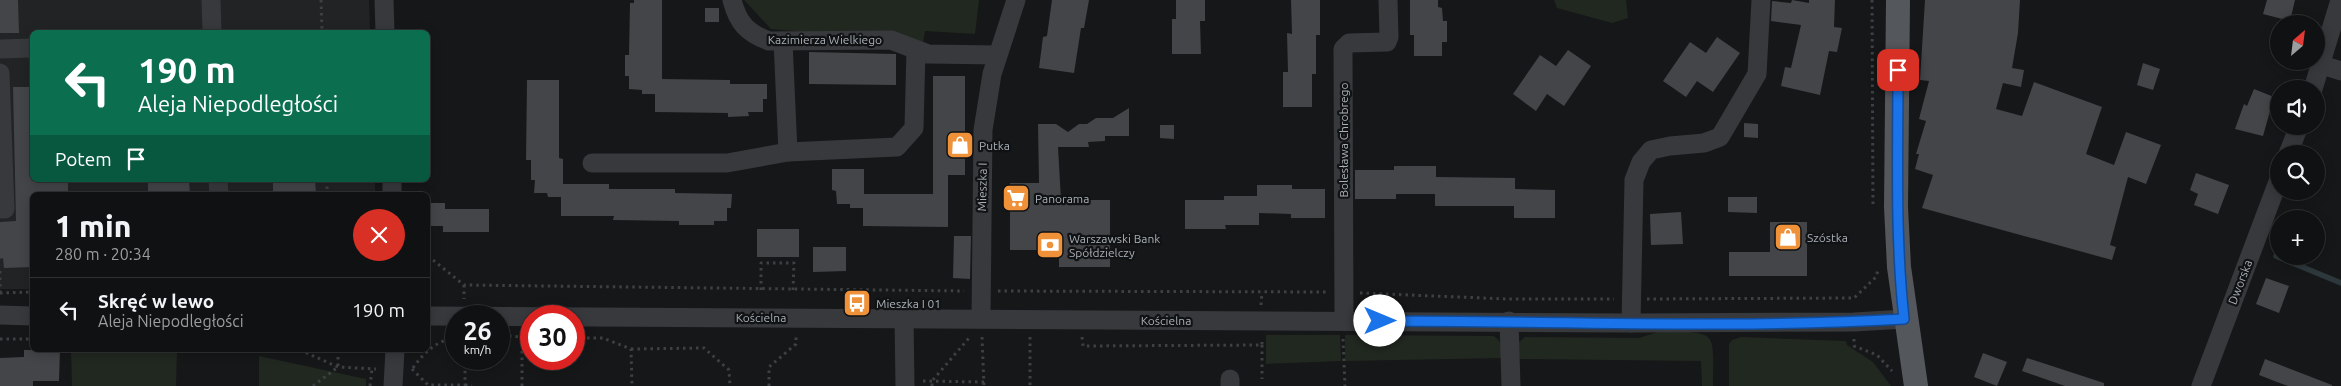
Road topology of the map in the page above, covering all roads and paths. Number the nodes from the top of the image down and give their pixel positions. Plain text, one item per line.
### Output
1 (211, 0) edge
2 (321, 0) edge
3 (384, 0) edge
4 (732, 0) edge
5 (1016, 0) edge
6 (1388, 0) edge
7 (1761, 0) edge
8 (1872, 0) edge
9 (1898, 0) edge
10 (2340, 0) edge
11 (212, 30) edge
12 (322, 30) edge
13 (385, 30) edge
14 (783, 41) junction
15 (30, 48) edge
16 (0, 49) edge
17 (916, 50) junction
18 (2325, 54) edge
19 (997, 55) junction
20 (2325, 66) edge
21 (2341, 71) edge
22 (0, 73) edge
23 (788, 152) junction
24 (592, 163) dead end
25 (2271, 200) edge
26 (0, 210) edge
27 (1874, 212) dead end
28 (430, 258) edge
29 (1880, 265) dead end
30 (0, 271) edge
31 (464, 286) junction
32 (761, 290) junction
33 (793, 290) junction
34 (981, 291) junction
35 (30, 292) edge
36 (1343, 292) junction
37 (0, 293) edge
38 (1854, 298) junction
39 (464, 299) dead end
40 (1632, 299) junction
41 (0, 316) edge
42 (30, 316) edge
43 (430, 316) edge
44 (795, 317) junction
45 (904, 317) junction
46 (1904, 319) junction
47 (1344, 321) junction
48 (1509, 321) junction
49 (1854, 322) junction
50 (1630, 323) junction
51 (982, 328) junction
52 (992, 336) dead end
53 (1262, 336) dead end
54 (1020, 337) dead end
55 (1030, 337) junction
56 (1039, 337) dead end
57 (1074, 337) dead end
58 (585, 338) edge
59 (0, 339) edge
60 (30, 339) edge
61 (445, 341) edge
62 (1262, 345) junction
63 (430, 348) edge
64 (631, 349) junction
65 (304, 352) edge
66 (338, 352) edge
67 (395, 352) edge
68 (426, 352) edge
69 (338, 367) junction
70 (465, 370) edge
71 (522, 370) edge
72 (1894, 374) dead end
73 (1262, 379) dead end
74 (932, 381) junction
75 (905, 384) edge
76 (984, 384) edge
77 (465, 385) edge
78 (313, 386) edge
79 (370, 386) edge
80 (393, 386) edge
81 (472, 386) edge
82 (522, 386) edge
83 (632, 386) edge
84 (730, 386) edge
85 (770, 386) edge
86 (932, 386) edge
87 (1030, 386) edge
88 (1344, 386) edge
89 (1511, 386) edge
90 (1916, 386) edge
91 (2201, 386) edge

1 - 11 street
2 - 12 path
3 - 13 street
4 - 14 street, Kazimierza Wielkiego
5 - 19 street, Mieszka I
6 - 36 street, Bolesława Chrobrego
7 - 40 street
8 - 27 path
9 - 46 main road
10 - 18 street
14 - 17 street, Kazimierza Wielkiego
14 - 23 street
15 - 16 street
17 - 19 street, Kazimierza Wielkiego
17 - 23 street
19 - 34 street, Mieszka I
20 - 21 street
22 - 26 street
23 - 24 street
25 - 91 street, Dworska
28 - 31 path
29 - 38 path
30 - 37 path
31 - 32 path
31 - 39 path
32 - 33 path
32 - 33 path
33 - 34 path
34 - 36 path
34 - 51 street, Mieszka I
35 - 37 path
36 - 40 path
36 - 47 street, Bolesława Chrobrego
38 - 40 path
38 - 49 path
40 - 50 street
41 - 42 street
43 - 44 street, Kościelna
44 - 45 street, Kościelna
44 - 85 path
45 - 51 street, Kościelna
45 - 75 street
46 - 49 street, Kościelna
46 - 90 main road
47 - 48 street, Kościelna
47 - 51 street, Kościelna
47 - 88 path
48 - 50 street, Kościelna
48 - 89 street
49 - 50 street, Kościelna
49 - 72 path
51 - 52 path
51 - 74 path
51 - 76 path
53 - 62 path
54 - 55 path
55 - 56 path
55 - 87 path
57 - 62 path
58 - 64 path
59 - 60 path
61 - 63 path
62 - 73 path
64 - 83 path
64 - 84 path
65 - 69 path
66 - 69 path
67 - 80 street
68 - 77 path
69 - 78 path
69 - 79 path
70 - 77 path
71 - 82 path
74 - 75 path
74 - 76 path
74 - 86 path
77 - 81 path

